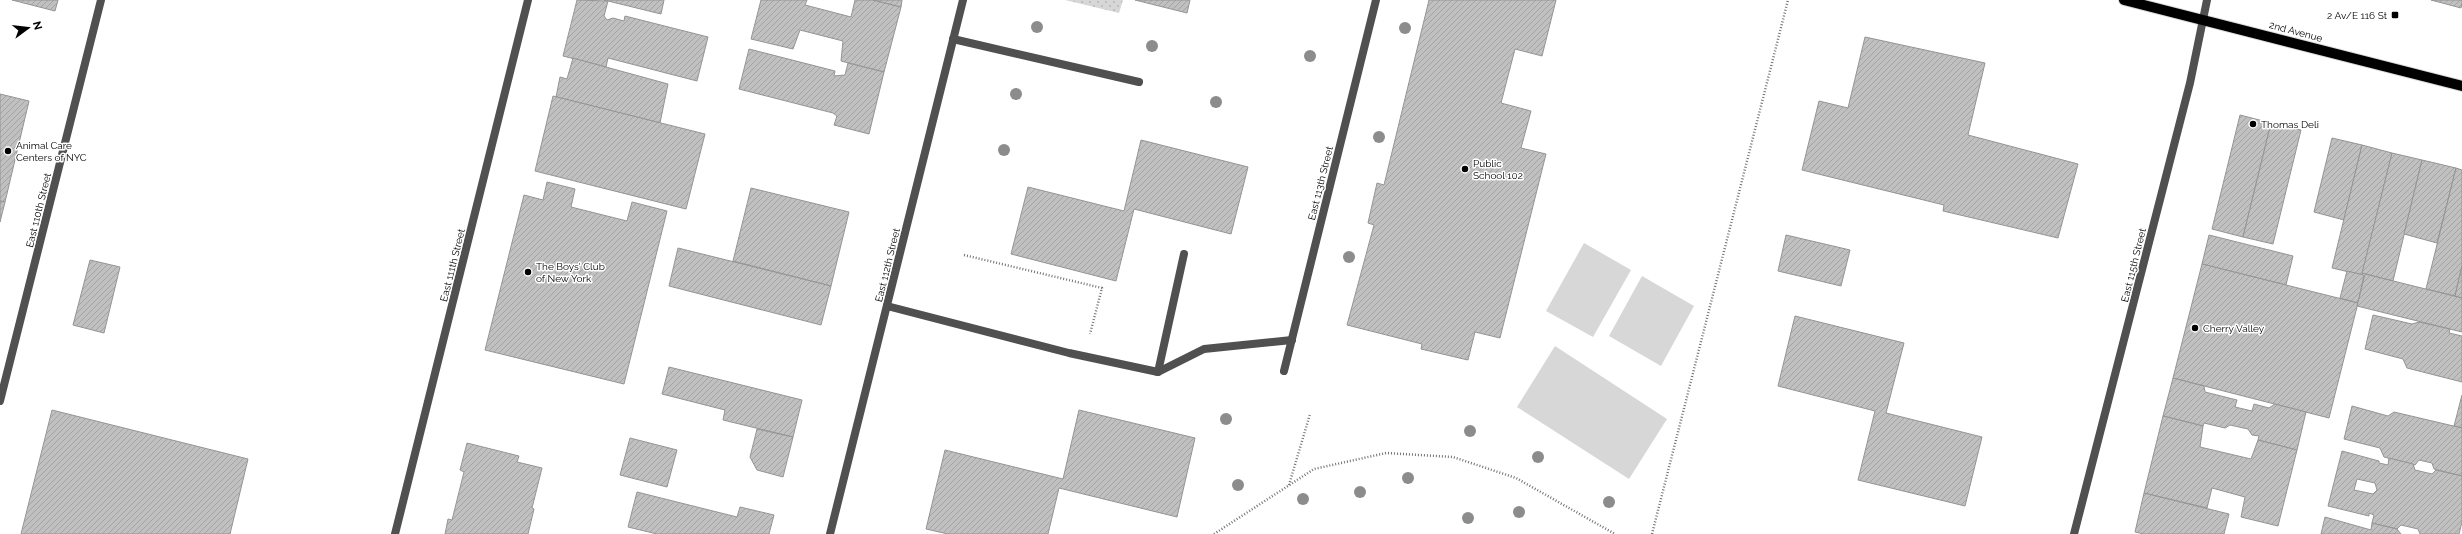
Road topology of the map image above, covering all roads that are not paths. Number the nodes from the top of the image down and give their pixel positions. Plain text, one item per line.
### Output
1 (101, 0) edge
2 (528, 0) edge
3 (963, 0) edge
4 (1376, 0) edge
5 (2124, 0) edge
6 (2207, 0) edge
7 (2203, 19) junction
8 (953, 39) junction
9 (1139, 82) dead end
10 (2462, 86) edge
11 (1184, 254) dead end
12 (887, 306) junction
13 (1292, 340) junction
14 (1284, 371) dead end
15 (1158, 372) junction
16 (0, 401) edge
17 (395, 534) edge
18 (830, 534) edge
19 (2074, 534) edge

1 - 16 street, East 110th Street
2 - 17 street, East 111th Street
3 - 8 street, East 112th Street
4 - 13 street, East 113th Street
5 - 7 main road, 2nd Avenue
6 - 7 street, East 115th Street
7 - 10 main road, 2nd Avenue
7 - 19 street, East 115th Street
8 - 9 street
8 - 12 street, East 112th Street
11 - 15 street
12 - 15 street
12 - 18 street, East 112th Street
13 - 14 street, East 113th Street
13 - 15 street

